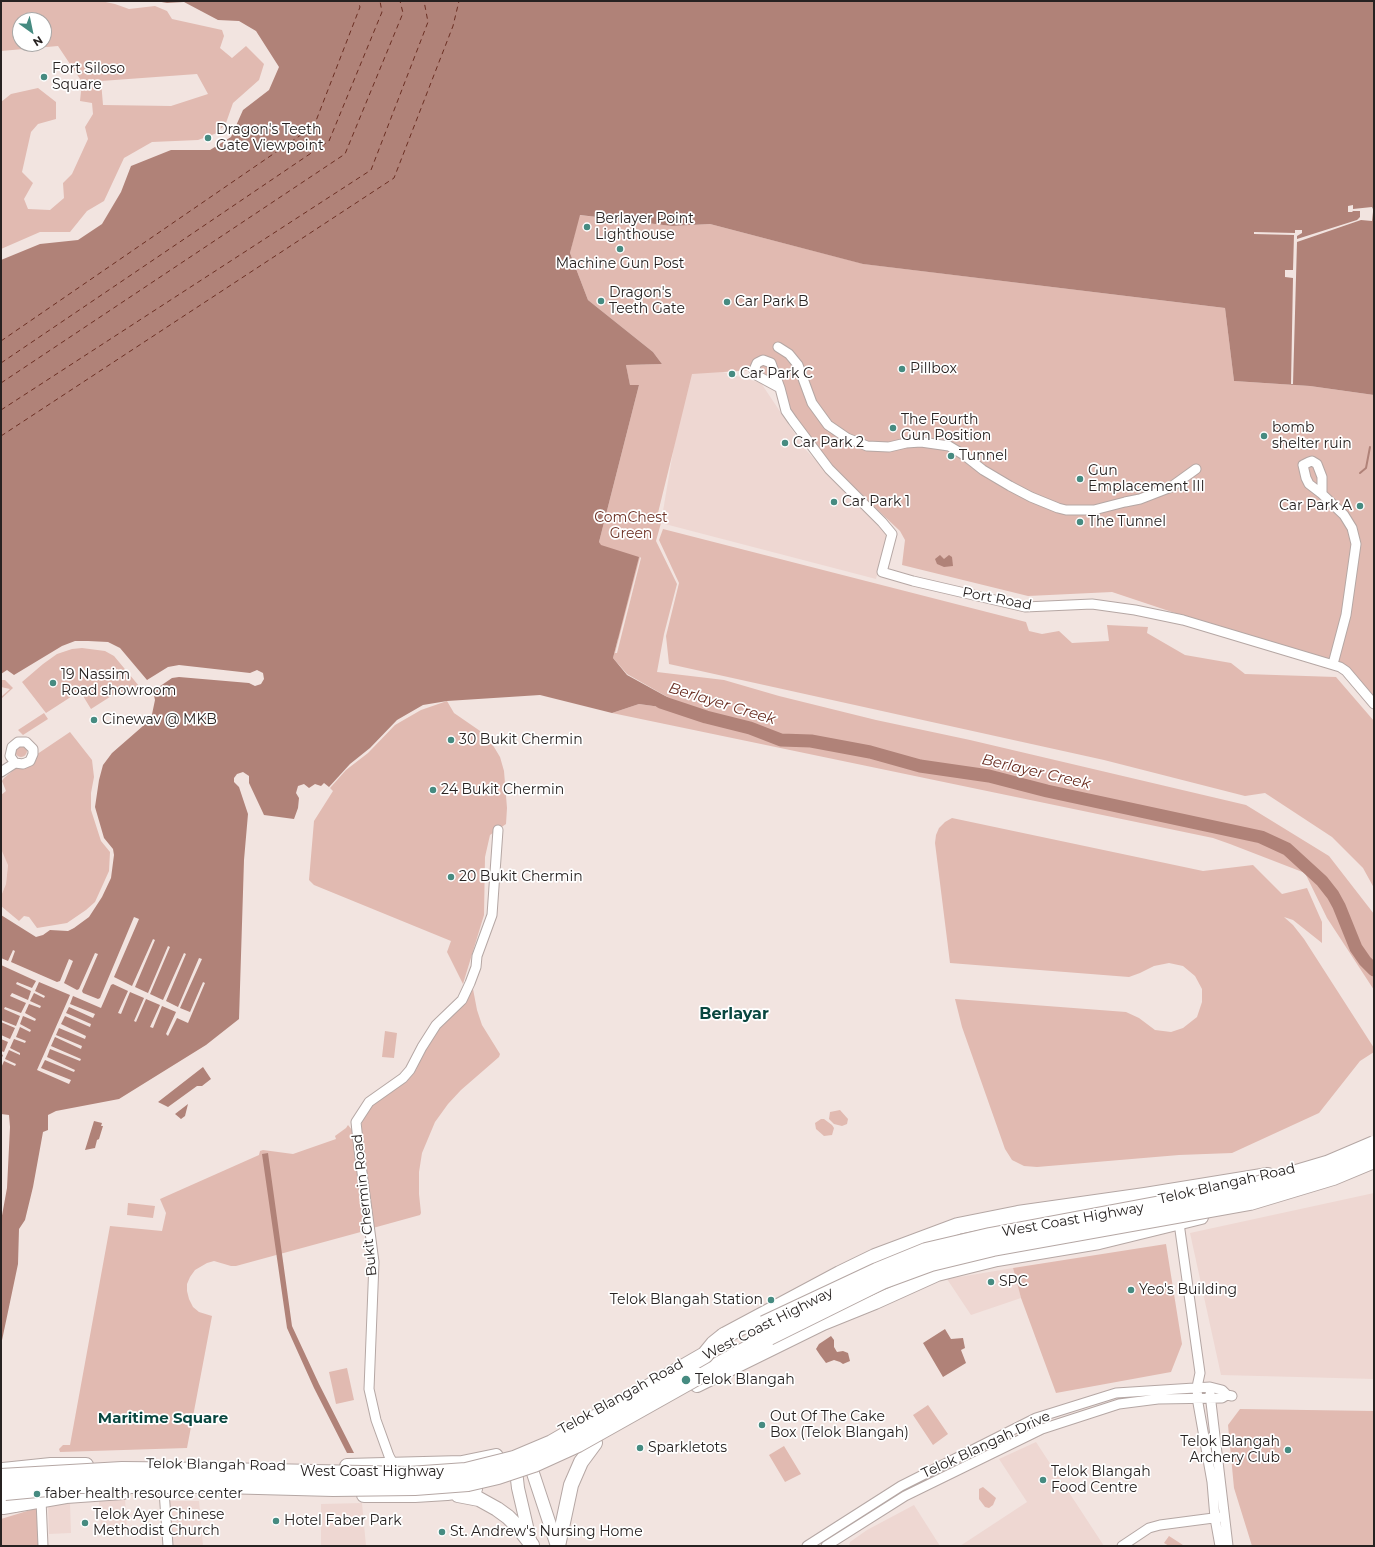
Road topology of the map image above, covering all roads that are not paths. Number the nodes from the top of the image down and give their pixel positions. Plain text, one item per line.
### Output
1 (778, 347) dead end
2 (773, 368) junction
3 (764, 379) junction
4 (780, 388) junction
5 (1196, 469) dead end
6 (1322, 494) dead end
7 (1333, 664) junction
8 (1374, 704) edge
9 (16, 763) dead end
10 (1, 772) edge
11 (498, 830) dead end
12 (1374, 1136) edge
13 (1374, 1144) edge
14 (1357, 1145) junction
15 (1374, 1160) edge
16 (1374, 1166) edge
17 (1361, 1172) junction
18 (1274, 1175) junction
19 (1179, 1223) junction
20 (1033, 1225) junction
21 (1041, 1251) junction
22 (706, 1355) junction
23 (1200, 1373) junction
24 (1197, 1387) junction
25 (1210, 1387) junction
26 (635, 1390) junction
27 (1197, 1399) junction
28 (1211, 1399) junction
29 (652, 1408) junction
30 (595, 1443) junction
31 (519, 1451) junction
32 (210, 1465) junction
33 (394, 1466) junction
34 (1, 1470) edge
35 (532, 1472) junction
36 (1, 1477) edge
37 (517, 1478) junction
38 (1, 1485) edge
39 (164, 1491) junction
40 (1, 1492) edge
41 (447, 1493) junction
42 (415, 1495) junction
43 (41, 1500) junction
44 (6, 1505) edge
45 (1219, 1517) junction
46 (829, 1531) junction
47 (837, 1543) edge
48 (532, 1545) edge
49 (43, 1546) edge
50 (168, 1546) edge
51 (558, 1546) edge
52 (807, 1546) edge
53 (826, 1546) edge
54 (1122, 1546) edge
55 (1220, 1546) edge
56 (1228, 1546) edge

1 - 5 street
2 - 3 street
2 - 3 street
2 - 4 street, Port Road
3 - 4 street
4 - 7 street, Port Road
6 - 7 street
7 - 8 street
9 - 10 street
11 - 33 street, Bukit Chermin Road
12 - 14 main road, Telok Blangah Road
13 - 22 highway, West Coast Highway, bridge
14 - 17 main road
14 - 18 main road, Telok Blangah Road
15 - 40 highway, West Coast Highway, bridge
16 - 17 main road, Telok Blangah Road
17 - 19 main road, Telok Blangah Road
18 - 20 main road, Telok Blangah Road
18 - 22 highway, bridge
19 - 21 main road, Telok Blangah Road
19 - 23 street
20 - 21 main road
20 - 26 main road, Telok Blangah Road
21 - 29 main road, Telok Blangah Road
22 - 36 highway, West Coast Highway, bridge
23 - 24 street
23 - 25 street
24 - 25 street, Telok Blangah Drive
24 - 27 street
24 - 46 street, Telok Blangah Drive
25 - 28 street
25 - 28 street, Telok Blangah Drive
26 - 29 main road
26 - 31 main road, Telok Blangah Road
27 - 28 street, Telok Blangah Drive
27 - 45 street
27 - 47 street, Telok Blangah Drive
28 - 45 street
29 - 30 main road, Telok Blangah Road
30 - 35 main road, Telok Blangah Road
30 - 51 main road
31 - 33 main road, Telok Blangah Road
31 - 35 main road
31 - 37 main road
32 - 33 main road, Telok Blangah Road
32 - 34 main road, Telok Blangah Road
32 - 38 highway
33 - 42 street, Bukit Chermin Road
35 - 37 main road, Telok Blangah Road
35 - 51 main road
37 - 41 main road, Telok Blangah Road
37 - 48 main road
39 - 42 main road, Telok Blangah Road
39 - 43 main road, Telok Blangah Road
39 - 50 street
41 - 42 main road, Telok Blangah Road
41 - 48 main road
43 - 44 main road, Telok Blangah Road
43 - 49 street
45 - 54 street
45 - 55 street
45 - 56 street
46 - 47 street
46 - 52 street, Telok Blangah Drive
47 - 53 street, Telok Blangah Drive

